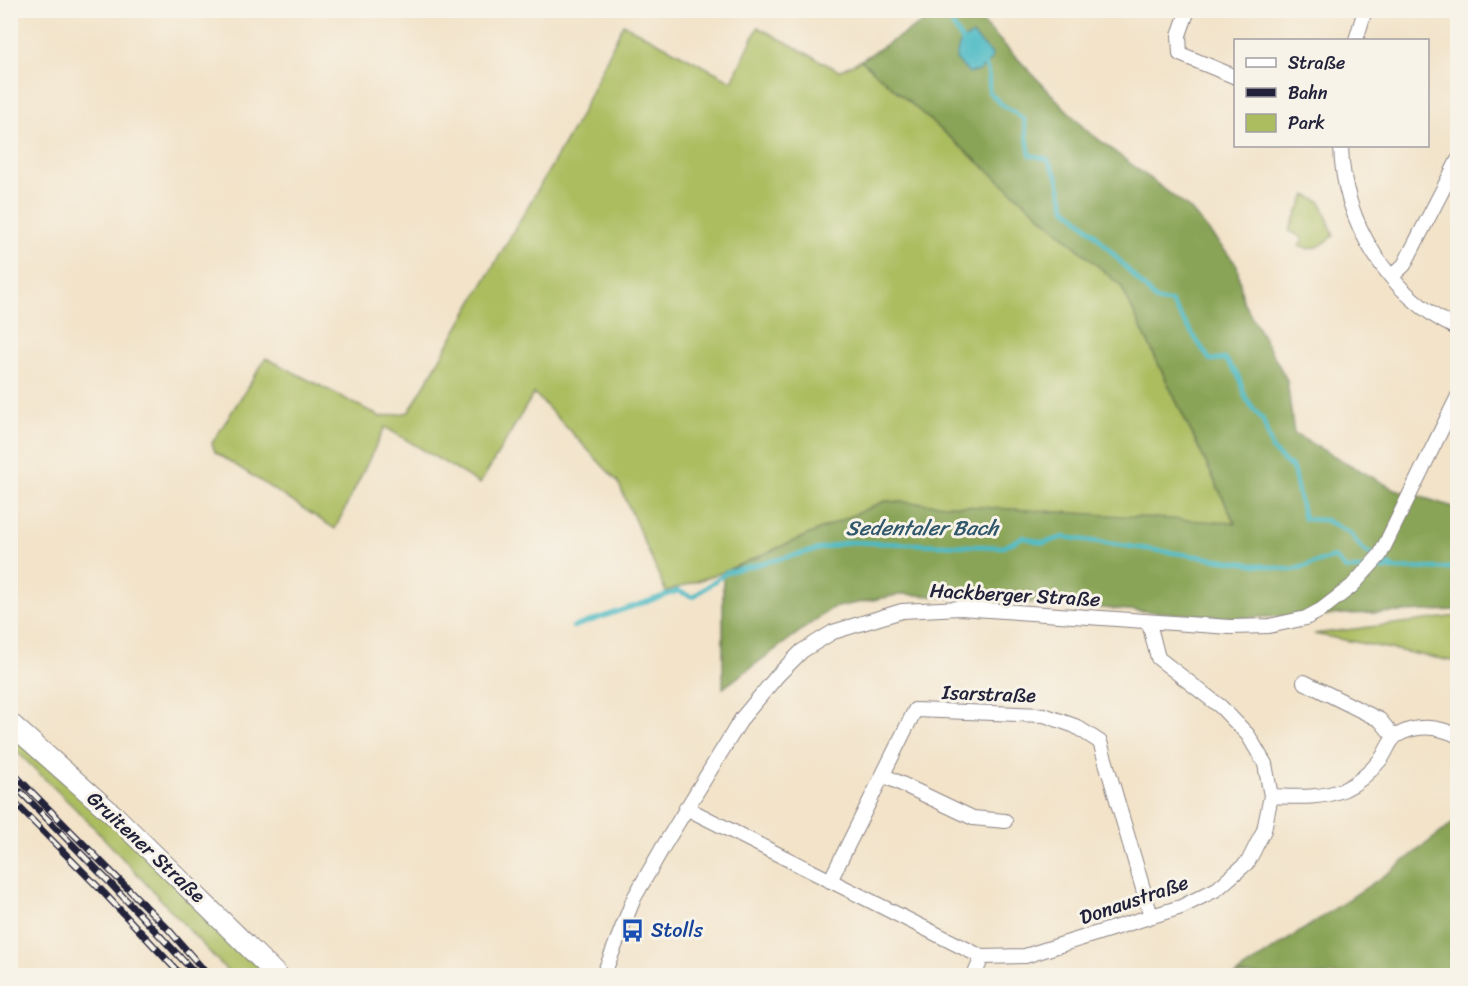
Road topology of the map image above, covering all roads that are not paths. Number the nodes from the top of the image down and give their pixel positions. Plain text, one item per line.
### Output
1 (1188, 10) edge
2 (1365, 10) edge
3 (1356, 39) edge
4 (1234, 76) edge
5 (1341, 147) edge
6 (1458, 160) edge
7 (1391, 277) junction
8 (1458, 329) edge
9 (1458, 396) edge
10 (1149, 623) junction
11 (1304, 682) dead end
12 (10, 723) edge
13 (1458, 736) edge
14 (1395, 737) junction
15 (883, 775) junction
16 (1271, 796) junction
17 (686, 808) junction
18 (1005, 821) dead end
19 (830, 881) junction
20 (1151, 916) junction
21 (982, 957) junction
22 (278, 975) edge
23 (603, 975) edge
24 (974, 975) edge

1 - 4 street
2 - 3 street
5 - 7 street
6 - 7 street
7 - 8 street
9 - 10 street, Hackberger Straße
10 - 16 street, Donaustraße
10 - 17 street, Hackberger Straße
11 - 14 street
12 - 22 main road, Gruitener Straße
13 - 14 street
14 - 16 street
15 - 18 street
15 - 19 street, Isarstraße
15 - 20 street, Isarstraße
16 - 20 street, Donaustraße
17 - 19 street, Donaustraße
17 - 23 street, Hackberger Straße
19 - 21 street, Donaustraße
20 - 21 street, Donaustraße
21 - 24 street

